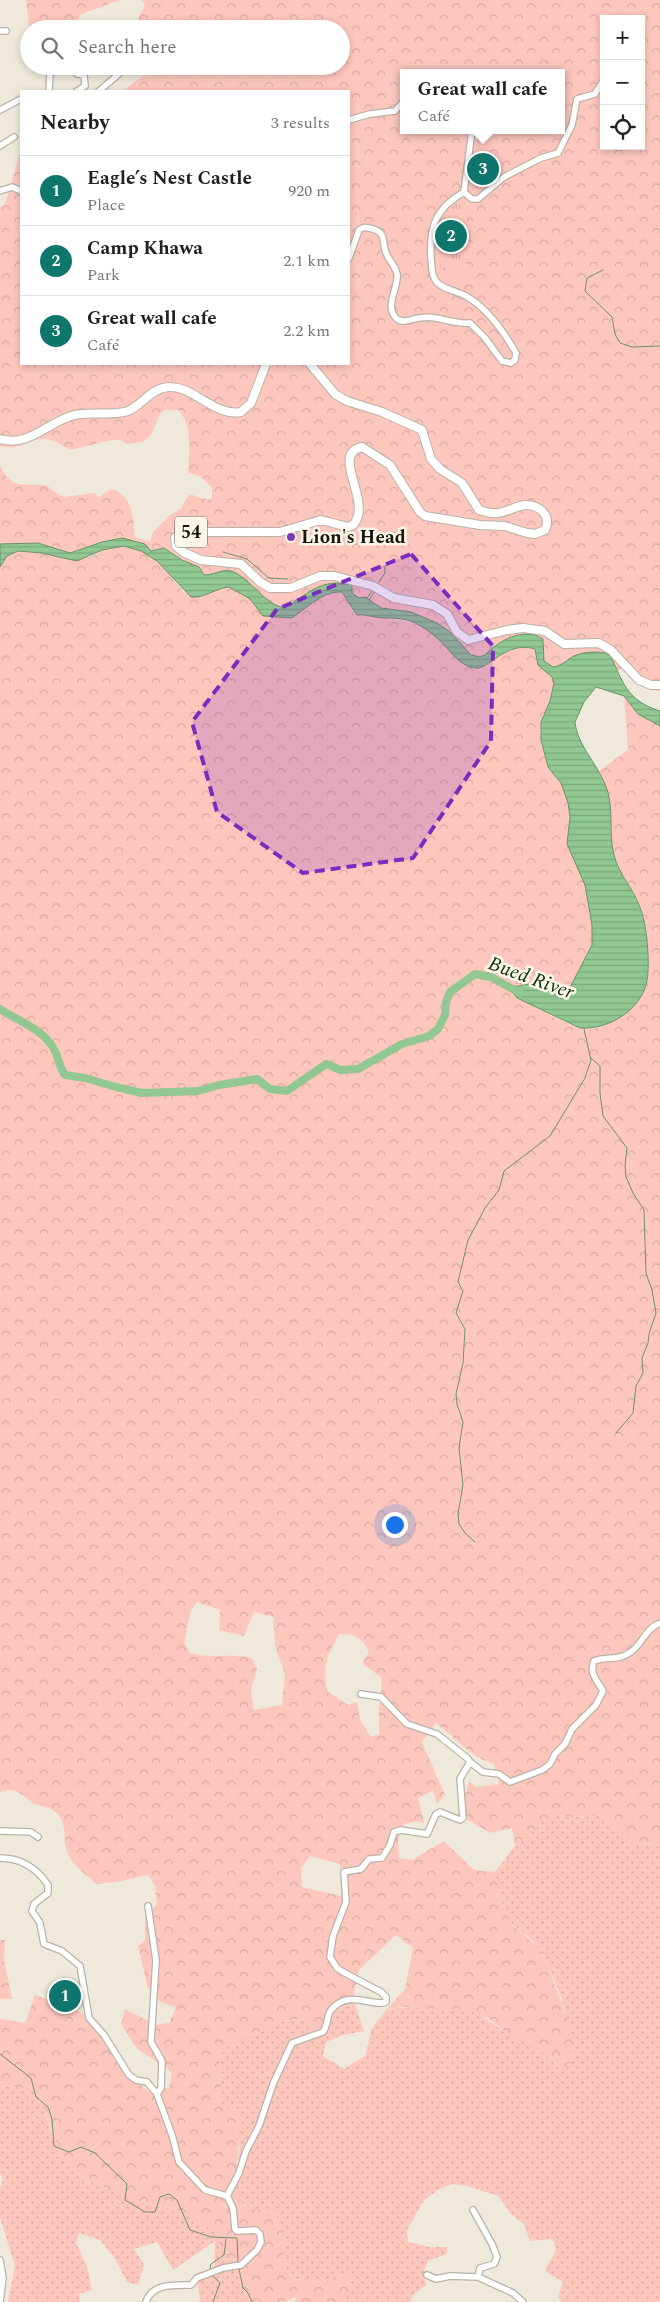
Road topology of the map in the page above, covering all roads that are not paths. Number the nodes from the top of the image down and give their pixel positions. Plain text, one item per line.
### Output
1 (50, 75) edge
2 (84, 75) edge
3 (118, 75) edge
4 (600, 86) edge
5 (49, 90) edge
6 (79, 90) edge
7 (101, 90) edge
8 (20, 100) edge
9 (400, 106) edge
10 (0, 110) edge
11 (350, 120) edge
12 (471, 134) edge
13 (14, 137) dead end
14 (0, 146) edge
15 (0, 191) edge
16 (20, 191) edge
17 (464, 192) junction
18 (350, 255) edge
19 (266, 365) edge
20 (311, 365) edge
21 (0, 439) edge
22 (660, 685) edge
23 (660, 1623) edge
24 (361, 1694) dead end
25 (470, 1762) junction
26 (0, 1831) edge
27 (38, 1837) dead end
28 (0, 1858) edge
29 (148, 1906) dead end
30 (157, 2094) junction
31 (227, 2196) junction
32 (474, 2210) dead end
33 (0, 2260) edge
34 (428, 2275) dead end
35 (478, 2277) junction
36 (0, 2302) edge
37 (146, 2302) edge
38 (522, 2302) edge

1 - 5 street
2 - 6 street
3 - 7 street
4 - 17 street
8 - 10 street
9 - 11 street
12 - 17 street
13 - 14 street
15 - 16 street
17 - 18 street
19 - 21 highway
20 - 22 highway, 54
23 - 25 street
24 - 25 street
25 - 31 street
26 - 27 street
28 - 30 street
29 - 30 street
30 - 31 street
31 - 37 street
32 - 35 street
33 - 36 street
34 - 35 street
35 - 38 street

